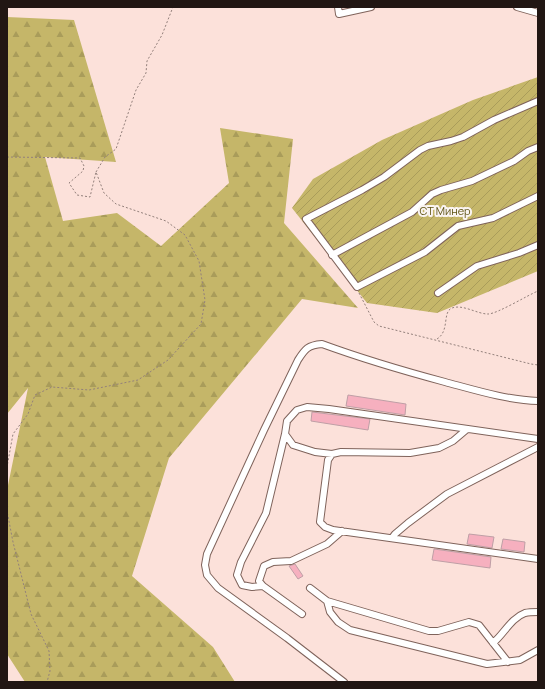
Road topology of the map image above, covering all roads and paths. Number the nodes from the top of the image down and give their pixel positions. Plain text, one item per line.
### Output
1 (173, 7) edge
2 (338, 7) edge
3 (371, 7) edge
4 (516, 7) edge
5 (538, 13) edge
6 (538, 101) edge
7 (538, 147) edge
8 (7, 157) edge
9 (96, 172) junction
10 (538, 196) edge
11 (538, 244) edge
12 (332, 255) junction
13 (357, 287) junction
14 (538, 291) edge
15 (438, 294) dead end
16 (436, 340) junction
17 (538, 365) edge
18 (538, 401) edge
19 (466, 430) junction
20 (285, 434) junction
21 (538, 440) edge
22 (538, 447) edge
23 (332, 454) junction
24 (7, 467) edge
25 (7, 501) edge
26 (342, 531) junction
27 (392, 538) junction
28 (538, 559) edge
29 (263, 586) junction
30 (310, 588) dead end
31 (326, 601) junction
32 (538, 612) edge
33 (302, 614) dead end
34 (493, 643) junction
35 (538, 650) edge
36 (508, 662) junction
37 (47, 682) edge
38 (344, 682) edge

1 - 9 path
2 - 3 lane
4 - 5 lane
6 - 12 lane
7 - 12 lane
8 - 9 path
9 - 24 path
10 - 13 lane
11 - 15 lane
12 - 13 lane
13 - 16 path
14 - 16 path
16 - 17 path
18 - 38 lane
19 - 20 lane
19 - 21 lane
19 - 23 lane
20 - 23 lane
20 - 29 lane
22 - 27 lane
23 - 26 lane
25 - 37 path
26 - 27 lane
26 - 29 lane
27 - 28 lane
29 - 33 lane
30 - 31 lane
31 - 34 lane
31 - 36 lane
32 - 34 lane
34 - 36 lane
35 - 36 lane

